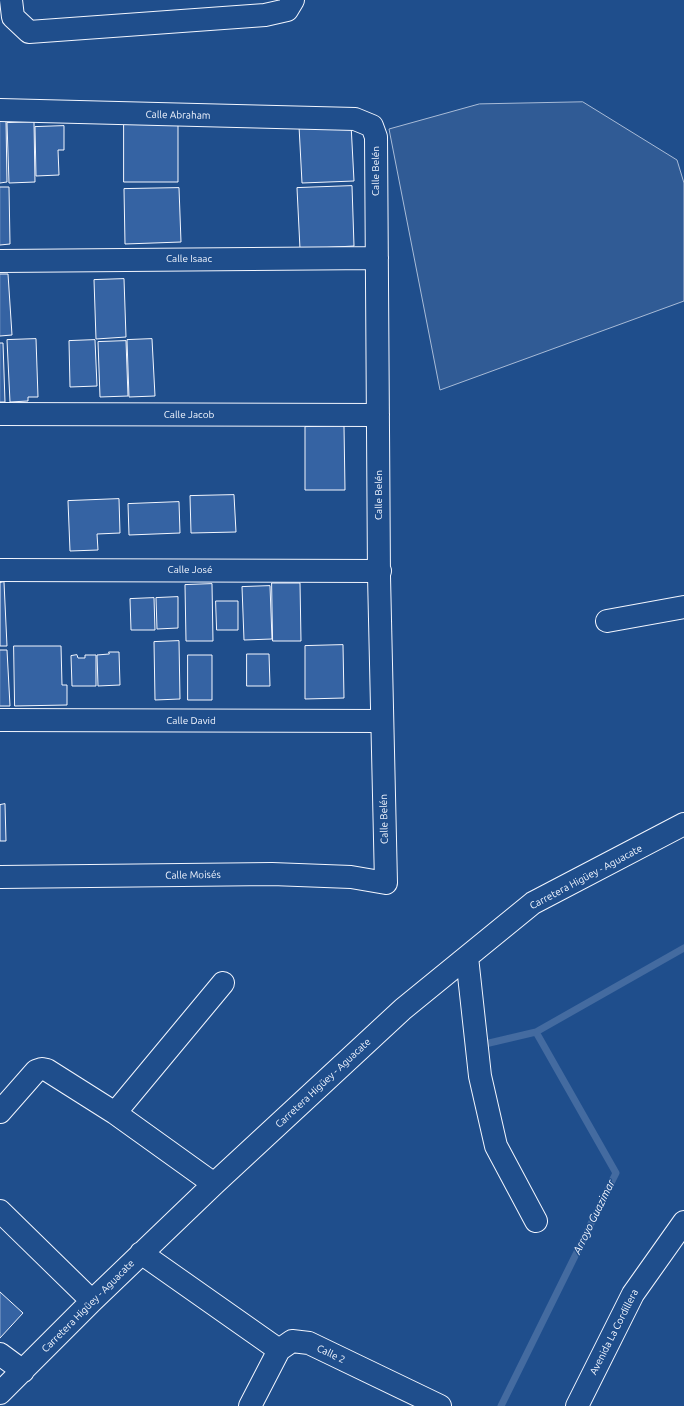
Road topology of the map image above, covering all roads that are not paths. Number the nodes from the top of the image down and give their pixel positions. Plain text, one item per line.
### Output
1 (11, 0) edge
2 (293, 0) edge
3 (0, 110) edge
4 (355, 119) joint
5 (377, 258) junction
6 (0, 261) edge
7 (0, 414) edge
8 (378, 415) junction
9 (0, 570) edge
10 (380, 571) junction
11 (684, 607) edge
12 (607, 621) dead end
13 (0, 720) edge
14 (382, 722) junction
15 (684, 824) edge
16 (0, 877) edge
17 (386, 883) joint
18 (467, 957) junction
19 (223, 983) dead end
20 (0, 1112) edge
21 (115, 1113) junction
22 (214, 1184) junction
23 (0, 1211) edge
24 (536, 1220) dead end
25 (684, 1222) edge
26 (141, 1253) junction
27 (92, 1301) junction
28 (279, 1350) junction
29 (0, 1354) edge
30 (22, 1371) junction
31 (0, 1393) edge
32 (250, 1406) edge
33 (440, 1406) edge
34 (577, 1406) edge

1 - 2 street
3 - 4 street, Calle Abraham
4 - 5 street, Calle Belén
5 - 6 street, Calle Isaac
5 - 8 street, Calle Belén
7 - 8 street, Calle Jacob
8 - 10 street, Calle Belén
9 - 10 street, Calle José
10 - 14 street, Calle Belén
11 - 12 street
13 - 14 street, Calle David
14 - 17 street, Calle Belén
15 - 18 street, Carretera Higüey - Aguacate
16 - 17 street, Calle Moisés
18 - 22 street, Carretera Higüey - Aguacate
18 - 24 street
19 - 21 street
20 - 21 street
21 - 22 street
22 - 26 street, Carretera Higüey - Aguacate
23 - 27 street
25 - 34 street, Avenida La Cordillera
26 - 27 street, Carretera Higüey - Aguacate
26 - 28 street
27 - 30 street, Carretera Higüey - Aguacate
28 - 32 street
28 - 33 street, Calle 2
29 - 30 street
30 - 31 street, Carretera Higüey - Aguacate

